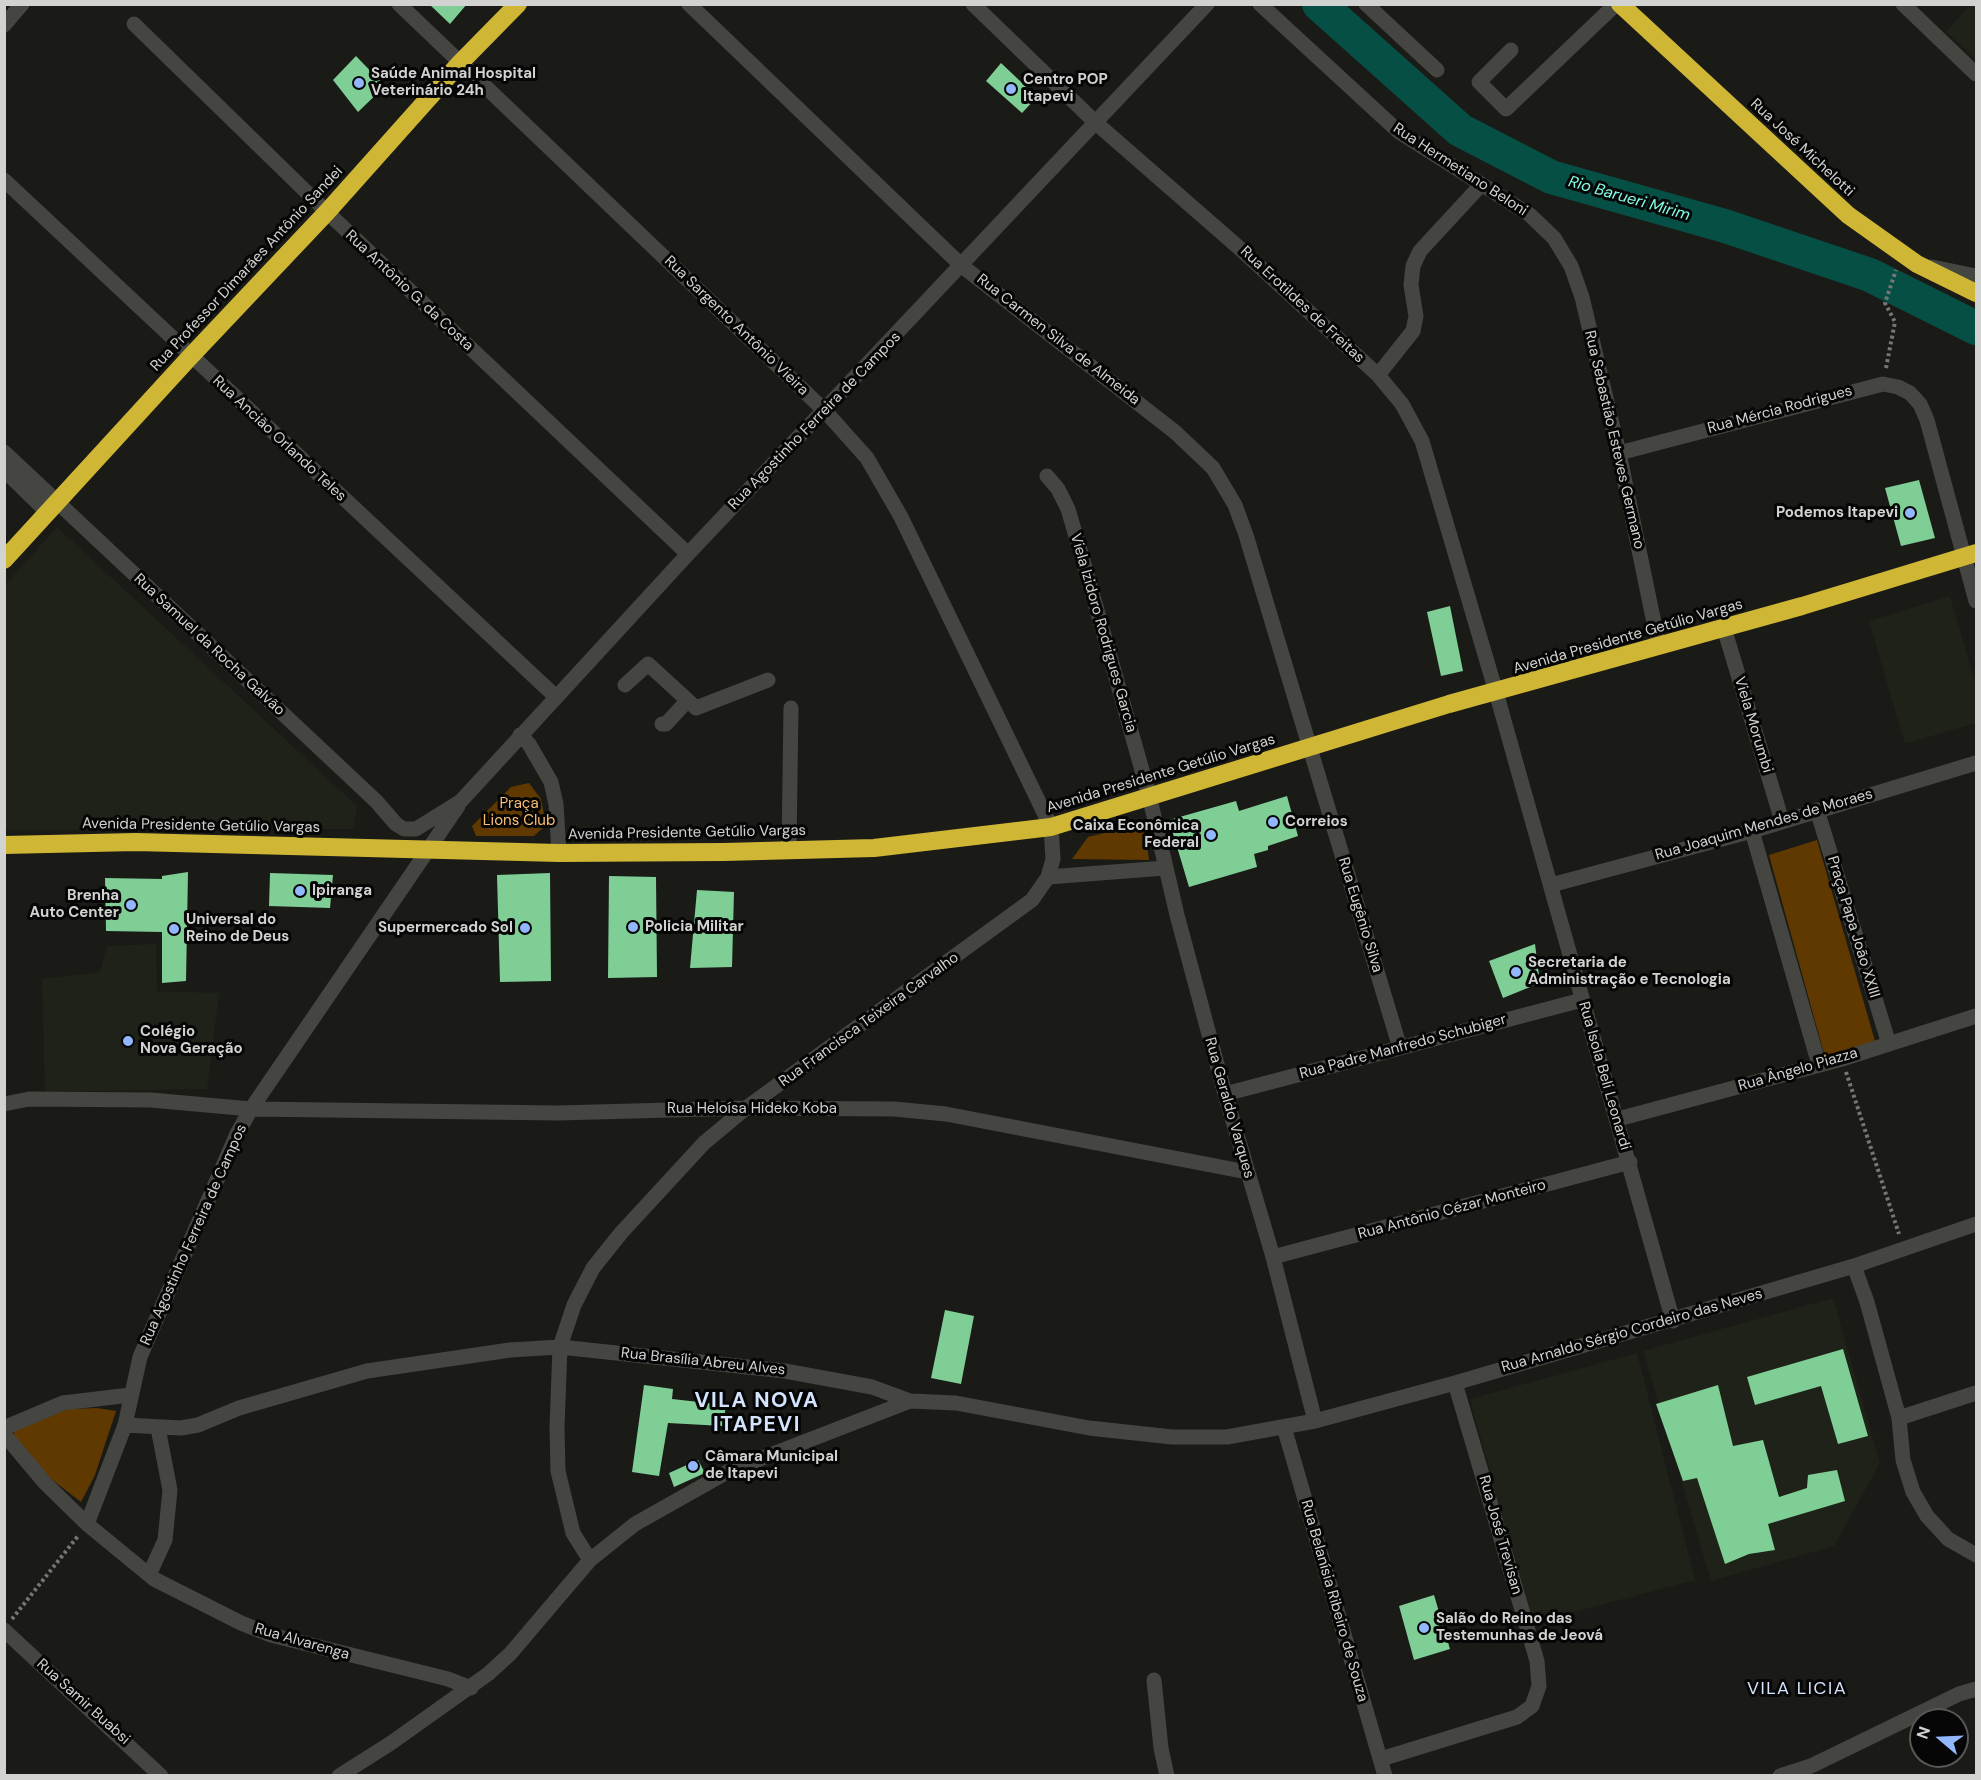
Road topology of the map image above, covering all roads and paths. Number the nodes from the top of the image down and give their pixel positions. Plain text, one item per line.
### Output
1 (21, 4) edge
2 (399, 4) edge
3 (518, 4) edge
4 (689, 4) edge
5 (973, 4) edge
6 (1207, 4) edge
7 (1260, 4) edge
8 (1366, 4) edge
9 (1618, 4) edge
10 (1903, 4) edge
11 (4, 24) edge
12 (134, 24) dead end
13 (1511, 50) dead end
14 (460, 63) junction
15 (1437, 70) dead end
16 (1977, 74) edge
17 (1096, 123) junction
18 (4, 180) edge
19 (1481, 186) junction
20 (327, 213) junction
21 (1554, 238) joint
22 (1917, 264) junction
23 (962, 266) junction
24 (1894, 272) dead end
25 (1977, 276) edge
26 (1977, 293) edge
27 (190, 357) junction
28 (1378, 375) junction
29 (1883, 384) junction
30 (825, 411) junction
31 (4, 452) edge
32 (1619, 453) junction
33 (4, 470) edge
34 (1047, 476) dead end
35 (52, 507) junction
36 (687, 554) junction
37 (1971, 554) edge
38 (4, 560) edge
39 (1977, 601) edge
40 (1724, 628) junction
41 (1659, 647) junction
42 (768, 680) dead end
43 (625, 685) dead end
44 (1496, 692) junction
45 (555, 696) junction
46 (687, 701) junction
47 (790, 708) dead end
48 (662, 724) dead end
49 (520, 735) junction
50 (1310, 749) junction
51 (1977, 763) edge
52 (1149, 795) junction
53 (461, 801) junction
54 (1817, 810) junction
55 (1782, 821) junction
56 (1051, 826) junction
57 (416, 829) joint
58 (1752, 831) junction
59 (4, 845) edge
60 (429, 849) junction
61 (789, 849) junction
62 (560, 853) junction
63 (1165, 868) junction
64 (1048, 878) junction
65 (1551, 885) junction
66 (1582, 1000) junction
67 (1977, 1016) edge
68 (1889, 1044) junction
69 (1400, 1048) junction
70 (1842, 1059) junction
71 (1819, 1065) junction
72 (1225, 1094) junction
73 (4, 1104) edge
74 (251, 1108) junction
75 (746, 1108) junction
76 (1618, 1119) junction
77 (1630, 1162) junction
78 (1247, 1172) junction
79 (1977, 1224) edge
80 (1904, 1248) junction
81 (1273, 1257) junction
82 (1854, 1266) junction
83 (1673, 1321) junction
84 (560, 1347) junction
85 (1455, 1383) junction
86 (1977, 1393) edge
87 (130, 1395) junction
88 (910, 1401) junction
89 (1899, 1418) junction
90 (1315, 1421) junction
91 (125, 1425) junction
92 (1284, 1427) junction
93 (4, 1428) edge
94 (158, 1428) junction
95 (4, 1434) edge
96 (87, 1524) junction
97 (1977, 1555) edge
98 (590, 1560) junction
99 (149, 1575) junction
100 (8, 1625) edge
101 (1154, 1680) dead end
102 (471, 1688) junction
103 (1977, 1689) edge
104 (1381, 1759) junction
105 (161, 1776) edge
106 (339, 1776) edge
107 (1167, 1776) edge
108 (1385, 1776) edge
109 (1780, 1776) edge

1 - 11 street
2 - 14 street, Rua Sargento Antônio Vieira
3 - 14 highway, Rua Professor Dimarães Antônio Sandei
4 - 23 street, Rua Carmen Silva de Almeida
5 - 17 street, Rua Erotildes de Freitas
6 - 17 street, Rua Agostinho Ferreira de Campos
7 - 19 street, Rua Hermetiano Beloni
8 - 15 street
9 - 13 street
9 - 22 highway, Rua José Michelotti
10 - 16 street
12 - 20 street, Rua Antônio G. da Costa
14 - 20 highway, Rua Professor Dimarães Antônio Sandei
14 - 30 street, Rua Sargento Antônio Vieira
17 - 23 street, Rua Agostinho Ferreira de Campos
17 - 28 street, Rua Erotildes de Freitas
18 - 27 street, Rua Ancião Orlando Teles
19 - 21 street, Rua Hermetiano Beloni
19 - 28 street
20 - 27 highway, Rua Professor Dimarães Antônio Sandei
20 - 36 street, Rua Antônio G. da Costa
21 - 32 street, Rua Sebastião Esteves Germano
22 - 25 street
22 - 26 highway, Rua José Michelotti
23 - 30 street, Rua Agostinho Ferreira de Campos
23 - 50 street, Rua Carmen Silva de Almeida
24 - 29 path
27 - 35 highway, Rua Professor Dimarães Antônio Sandei
27 - 45 street, Rua Ancião Orlando Teles
28 - 44 street, Rua Erotildes de Freitas
29 - 32 street, Rua Mércia Rodrigues
29 - 37 street
30 - 36 street, Rua Agostinho Ferreira de Campos
30 - 56 street, Rua Sargento Antônio Vieira
31 - 35 street, Rua Samuel da Rocha Galvão
32 - 41 street, Rua Sebastião Esteves Germano
33 - 35 street, Rua Samuel da Rocha Galvão
34 - 52 street, Viela Izidoro Rodrigues Garcia
35 - 38 highway, Rua Professor Dimarães Antônio Sandei
35 - 57 street, Rua Samuel da Rocha Galvão
36 - 45 street, Rua Agostinho Ferreira de Campos
37 - 39 street
37 - 40 highway, Avenida Presidente Getúlio Vargas
40 - 41 highway, Avenida Presidente Getúlio Vargas
40 - 55 street, Viela Morumbi
41 - 44 highway, Avenida Presidente Getúlio Vargas
42 - 46 street
43 - 46 street
44 - 50 highway, Avenida Presidente Getúlio Vargas
44 - 65 street, Rua Isola Beli Leonardi
45 - 49 street, Rua Agostinho Ferreira de Campos
46 - 48 street
47 - 61 street
49 - 53 street, Rua Agostinho Ferreira de Campos
49 - 62 street
50 - 52 highway, Avenida Presidente Getúlio Vargas
50 - 69 street, Rua Eugênio Silva
51 - 54 street, Rua Joaquim Mendes de Moraes
52 - 56 highway, Avenida Presidente Getúlio Vargas
52 - 63 street, Rua Geraldo Varques
53 - 57 street, Rua Agostinho Ferreira de Campos
53 - 60 street, Rua Agostinho Ferreira de Campos
54 - 55 street, Rua Joaquim Mendes de Moraes
54 - 68 street, Praça Papa João XXIII
55 - 58 street, Rua Joaquim Mendes de Moraes
56 - 61 highway, Avenida Presidente Getúlio Vargas
56 - 64 street, Rua Francisca Teixeira Carvalho
58 - 65 street, Rua Joaquim Mendes de Moraes
58 - 71 street
59 - 60 highway, Avenida Presidente Getúlio Vargas
60 - 62 highway, Avenida Presidente Getúlio Vargas
60 - 74 street, Rua Agostinho Ferreira de Campos
61 - 62 highway, Avenida Presidente Getúlio Vargas
63 - 64 street
63 - 72 street, Rua Geraldo Varques
64 - 75 street, Rua Francisca Teixeira Carvalho
65 - 66 street, Rua Isola Beli Leonardi
66 - 69 street, Rua Padre Manfredo Schubiger
66 - 76 street, Rua Isola Beli Leonardi
67 - 68 street, Rua Ângelo Piazza
68 - 70 street, Rua Ângelo Piazza
69 - 72 street, Rua Padre Manfredo Schubiger
70 - 71 street, Rua Ângelo Piazza
70 - 80 path
71 - 76 street, Rua Ângelo Piazza
72 - 78 street, Rua Geraldo Varques
73 - 74 street, Rua Heloísa Hideko Koba
74 - 75 street, Rua Heloísa Hideko Koba
74 - 87 street, Rua Agostinho Ferreira de Campos
75 - 78 street, Rua Heloísa Hideko Koba
75 - 84 street, Rua Francisca Teixeira Carvalho
76 - 77 street, Rua Isola Beli Leonardi
77 - 81 street, Rua Antônio Cézar Monteiro
77 - 83 street, Rua Isola Beli Leonardi
78 - 81 street, Rua Geraldo Varques
79 - 80 street, Rua Arnaldo Sérgio Cordeiro das Neves
80 - 82 street, Rua Arnaldo Sérgio Cordeiro das Neves
81 - 90 street, Rua Geraldo Varques
82 - 83 street, Rua Arnaldo Sérgio Cordeiro das Neves
82 - 89 street
83 - 85 street, Rua Arnaldo Sérgio Cordeiro das Neves
84 - 88 street, Rua Brasília Abreu Alves
84 - 94 street, Rua Brasília Abreu Alves
84 - 98 street, Rua Francisca Teixeira Carvalho
85 - 90 street, Rua Arnaldo Sérgio Cordeiro das Neves
85 - 104 street, Rua José Trevisan
86 - 89 street
87 - 91 street, Rua Agostinho Ferreira de Campos
87 - 93 street
88 - 92 street, Rua Brasília Abreu Alves
88 - 98 street
89 - 97 street
90 - 92 street, Rua Arnaldo Sérgio Cordeiro das Neves
91 - 94 street, Rua Brasília Abreu Alves
91 - 96 street, Rua Agostinho Ferreira de Campos
92 - 104 street, Rua Belanísia Ribeiro de Souza
94 - 99 street
95 - 96 street, Rua Alvarenga
96 - 99 street, Rua Alvarenga
96 - 100 path
98 - 102 street
99 - 102 street, Rua Alvarenga
100 - 105 street, Rua Samir Buabsi
101 - 107 street
102 - 106 street
103 - 109 street
104 - 108 street, Rua Belanísia Ribeiro de Souza

